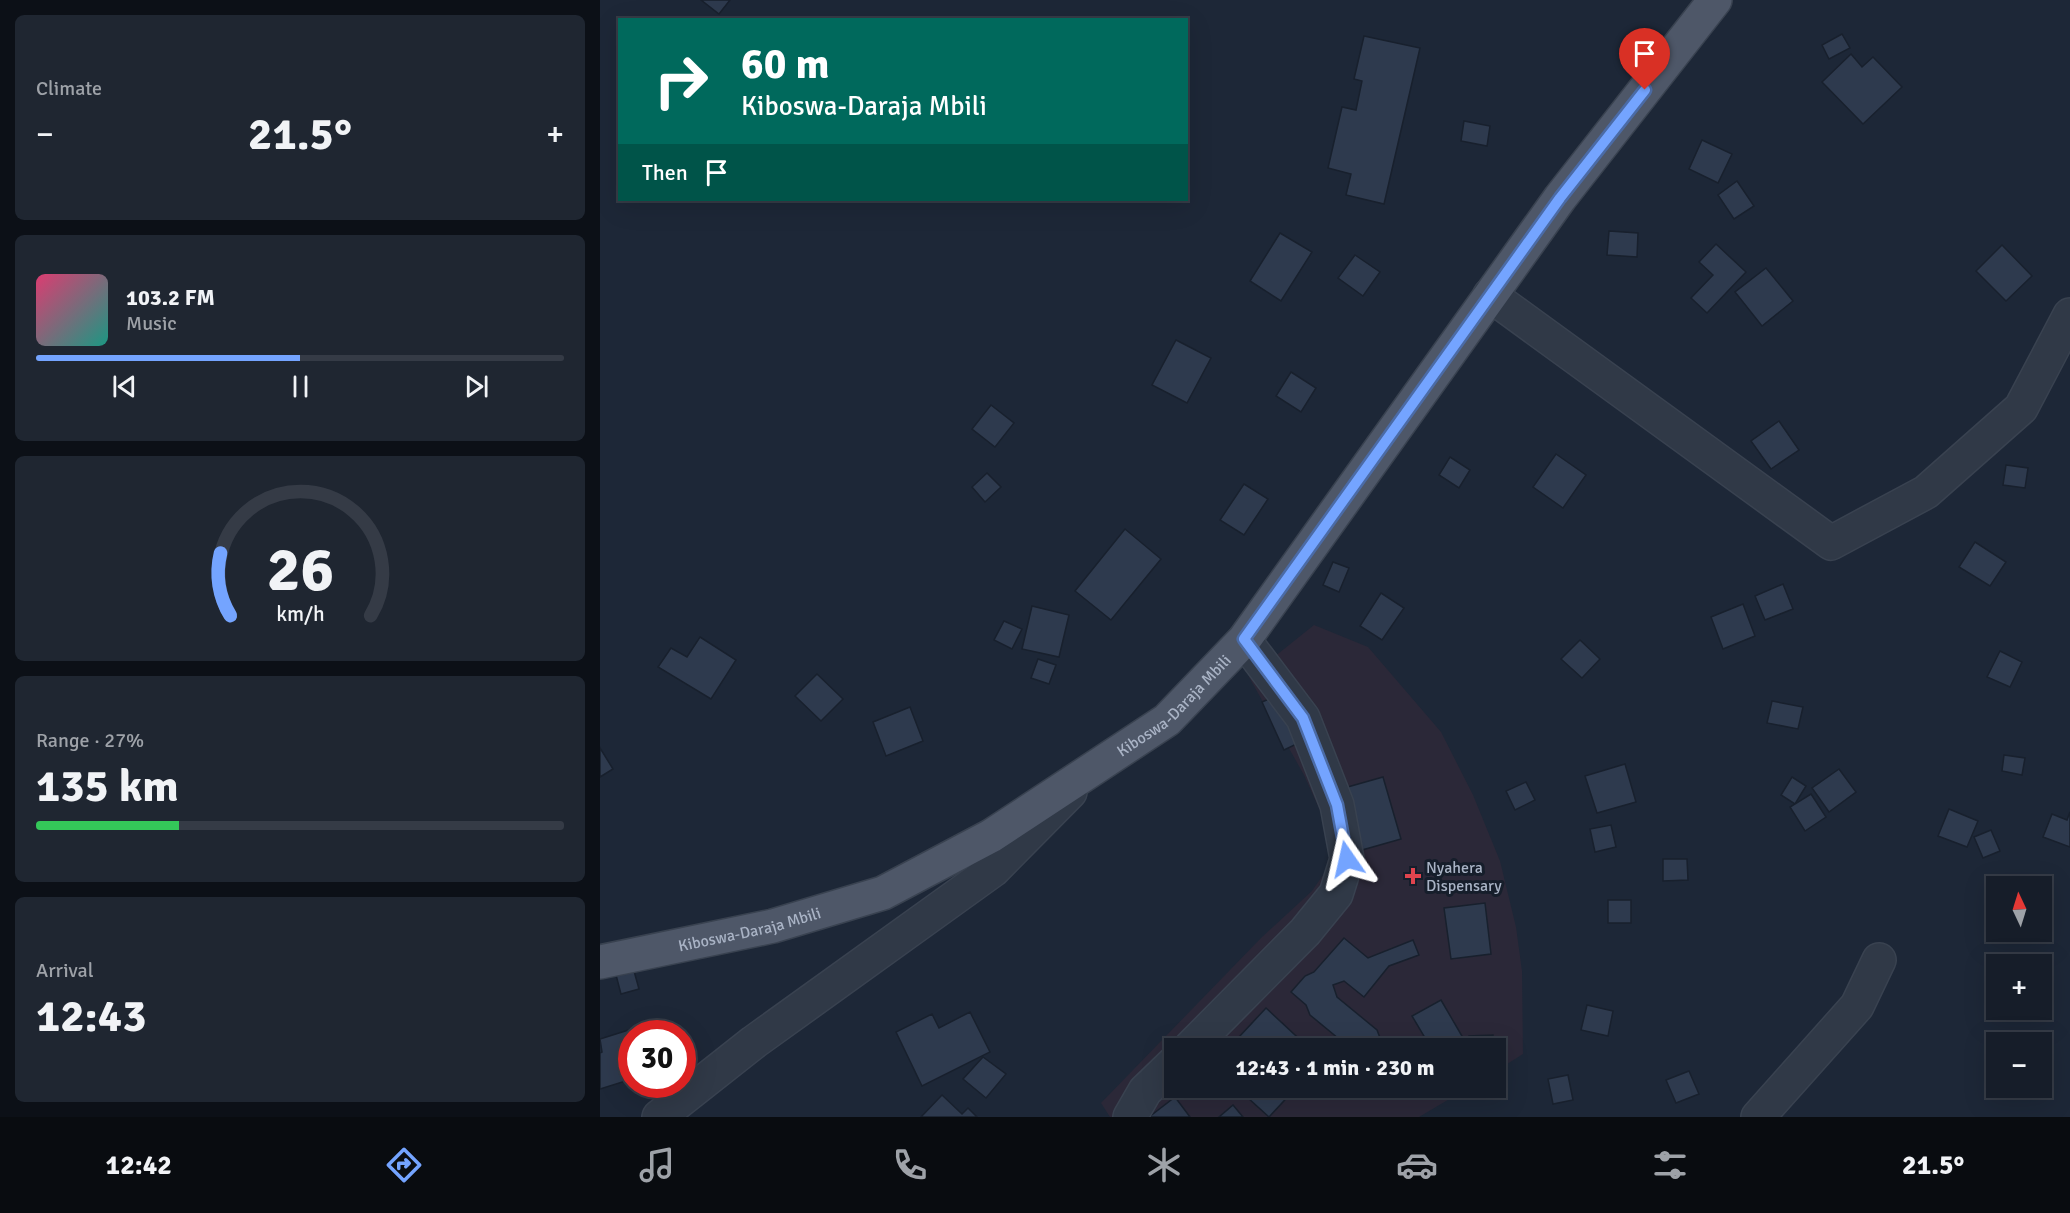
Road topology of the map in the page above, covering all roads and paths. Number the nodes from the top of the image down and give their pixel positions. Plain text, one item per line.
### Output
1 (1715, 0) edge
2 (1490, 295) junction
3 (2070, 315) edge
4 (1244, 639) junction
5 (1094, 768) junction
6 (1879, 960) dead end
7 (600, 962) edge
8 (1200, 1038) edge
9 (1164, 1073) edge
10 (659, 1117) edge
11 (1131, 1117) edge
12 (1758, 1117) edge

1 - 2 main road, Kiboswa-Daraja Mbili
2 - 3 street
2 - 4 main road, Kiboswa-Daraja Mbili
4 - 5 main road, Kiboswa-Daraja Mbili
4 - 8 street
5 - 7 main road, Kiboswa-Daraja Mbili
5 - 10 street
6 - 12 street
9 - 11 street

